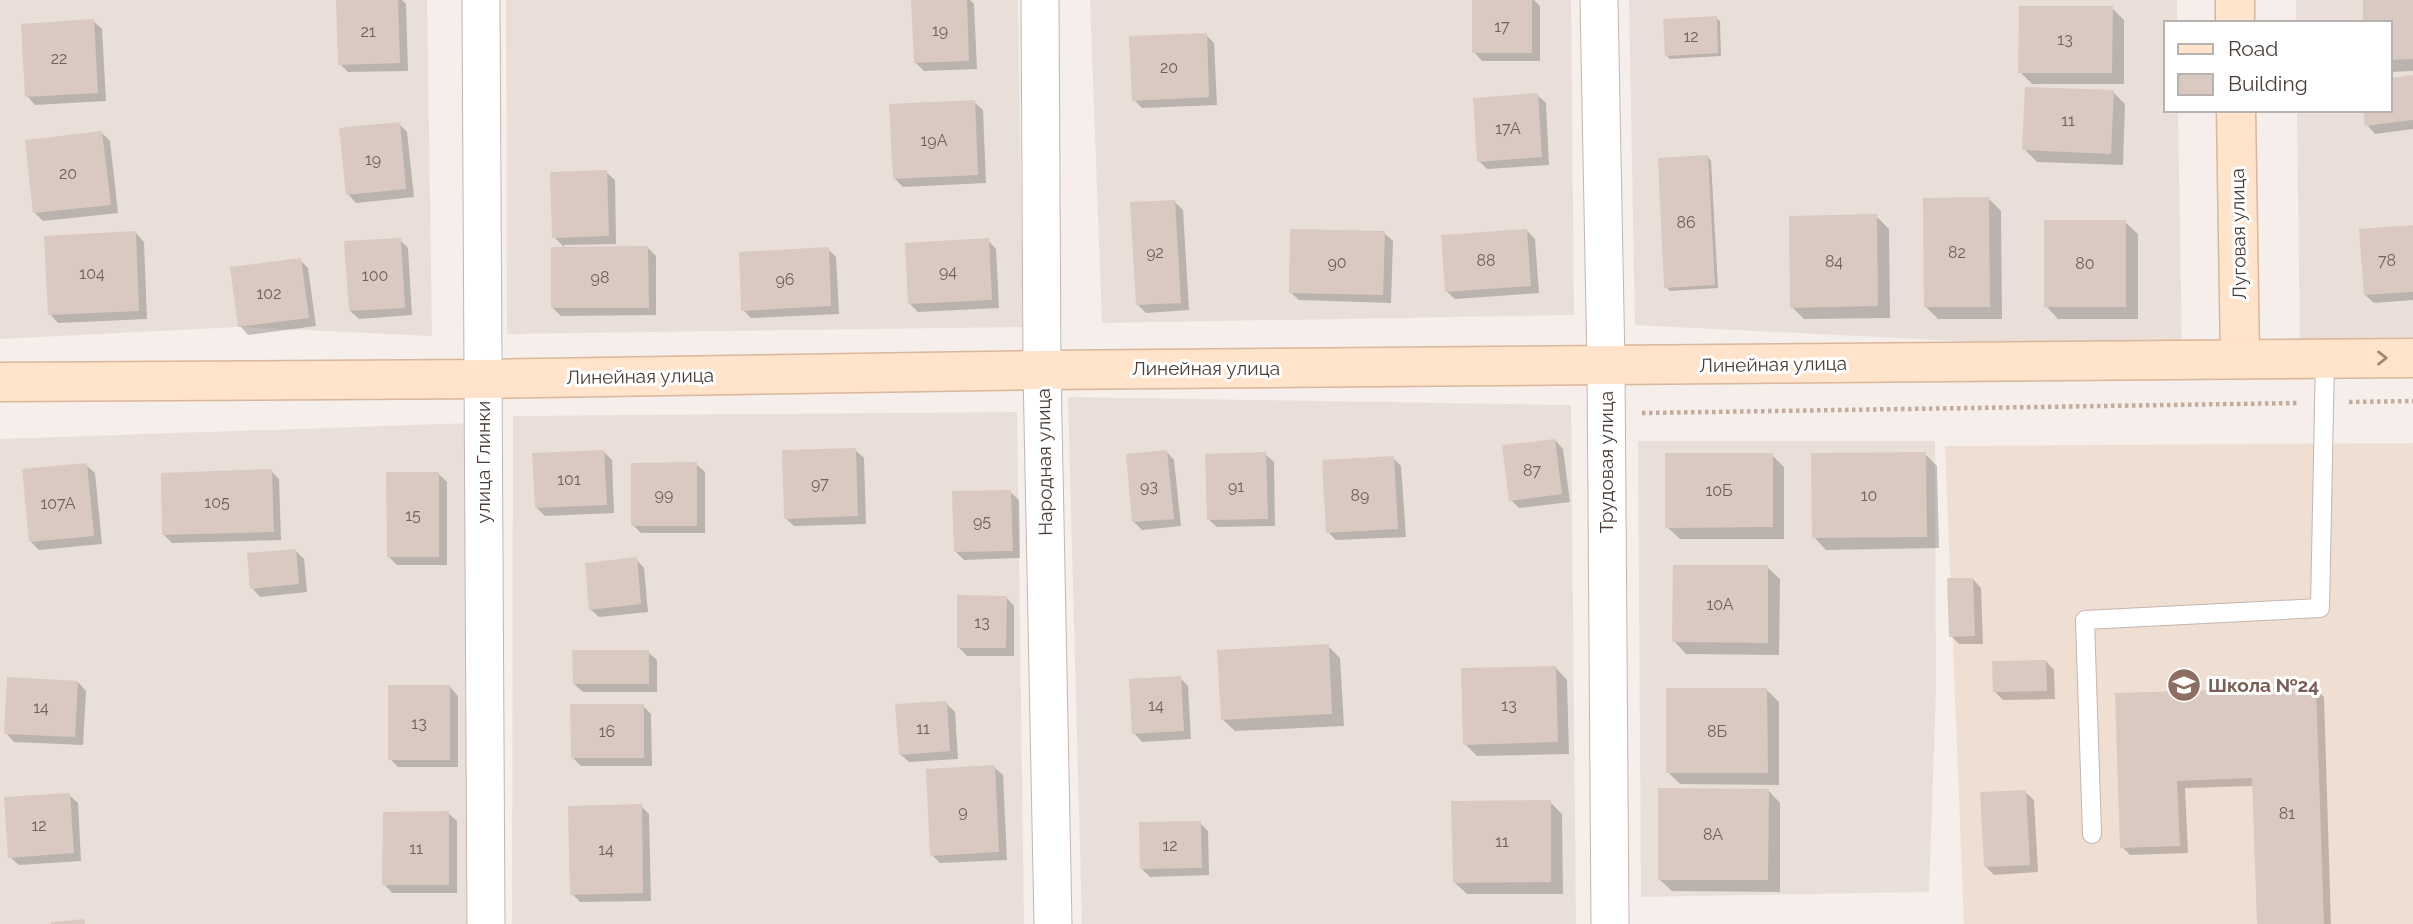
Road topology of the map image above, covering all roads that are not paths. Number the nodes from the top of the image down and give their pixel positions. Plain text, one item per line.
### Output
1 (481, 0) edge
2 (1040, 0) edge
3 (1600, 0) edge
4 (2235, 0) edge
5 (2235, 21) edge
6 (2236, 112) edge
7 (2325, 358) junction
8 (2413, 358) edge
9 (2240, 359) junction
10 (1606, 365) junction
11 (1042, 370) junction
12 (483, 379) junction
13 (0, 382) edge
14 (2092, 834) dead end
15 (486, 924) edge
16 (1053, 924) edge
17 (1609, 924) edge

1 - 12 street, улица Глинки
2 - 11 street, Народная улица
3 - 10 street, Трудовая улица
4 - 5 street
6 - 9 street, Луговая улица
7 -> 8 street, Линейная улица
7 - 9 street, Линейная улица
7 - 14 lane
9 - 10 street, Линейная улица
10 - 11 street, Линейная улица
10 - 17 street, Трудовая улица
11 - 12 street, Линейная улица
11 - 16 street, Народная улица
12 - 13 street, Линейная улица
12 - 15 street, улица Глинки

